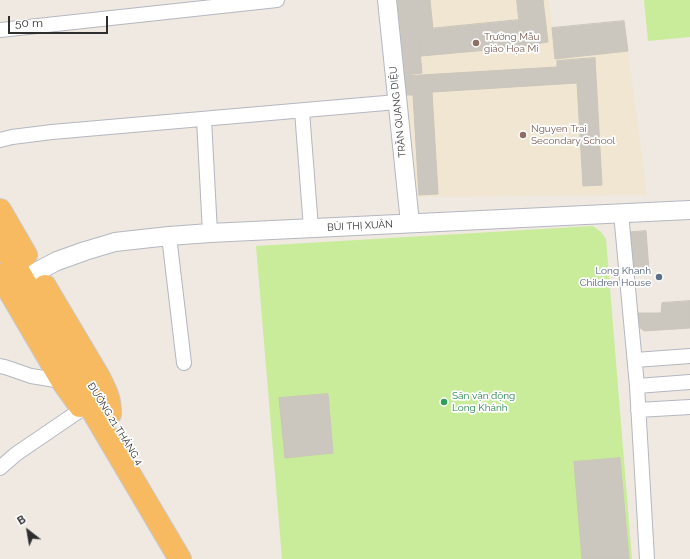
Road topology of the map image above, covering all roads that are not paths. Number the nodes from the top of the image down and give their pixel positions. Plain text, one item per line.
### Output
1 (277, 0) edge
2 (387, 0) edge
3 (0, 30) edge
4 (397, 102) junction
5 (302, 111) junction
6 (204, 119) junction
7 (0, 140) edge
8 (0, 210) edge
9 (690, 210) edge
10 (621, 213) junction
11 (410, 223) junction
12 (310, 228) junction
13 (210, 233) junction
14 (169, 236) junction
15 (0, 240) edge
16 (36, 272) junction
17 (0, 275) edge
18 (690, 356) edge
19 (635, 360) junction
20 (184, 363) dead end
21 (0, 366) edge
22 (67, 371) junction
23 (690, 382) edge
24 (637, 386) junction
25 (690, 407) edge
26 (638, 410) junction
27 (97, 415) junction
28 (0, 468) edge
29 (180, 559) edge
30 (197, 559) edge
31 (647, 559) edge

1 - 3 street
2 - 4 street, TRẦN QUANG DIỆU
4 - 5 street
4 - 11 street, TRẦN QUANG DIỆU
5 - 6 street
5 - 12 street
6 - 7 street
6 - 13 street
8 - 16 highway
9 - 10 street, BÙI THỊ XUÂN
10 - 11 street, BÙI THỊ XUÂN
10 - 19 street
11 - 12 street, BÙI THỊ XUÂN
12 - 13 street, BÙI THỊ XUÂN
13 - 14 street, BÙI THỊ XUÂN
14 - 16 street, BÙI THỊ XUÂN
14 - 20 street
15 - 22 highway
16 - 27 highway
17 - 22 highway
18 - 19 street
19 - 24 street
21 - 22 street
22 - 27 highway
22 - 27 highway, ĐƯỜNG 21 THÁNG 4
23 - 24 street
24 - 26 street
25 - 26 street
26 - 31 street
27 - 28 street
27 - 29 highway, ĐƯỜNG 21 THÁNG 4
27 - 30 highway, ĐƯỜNG 21 THÁNG 4

